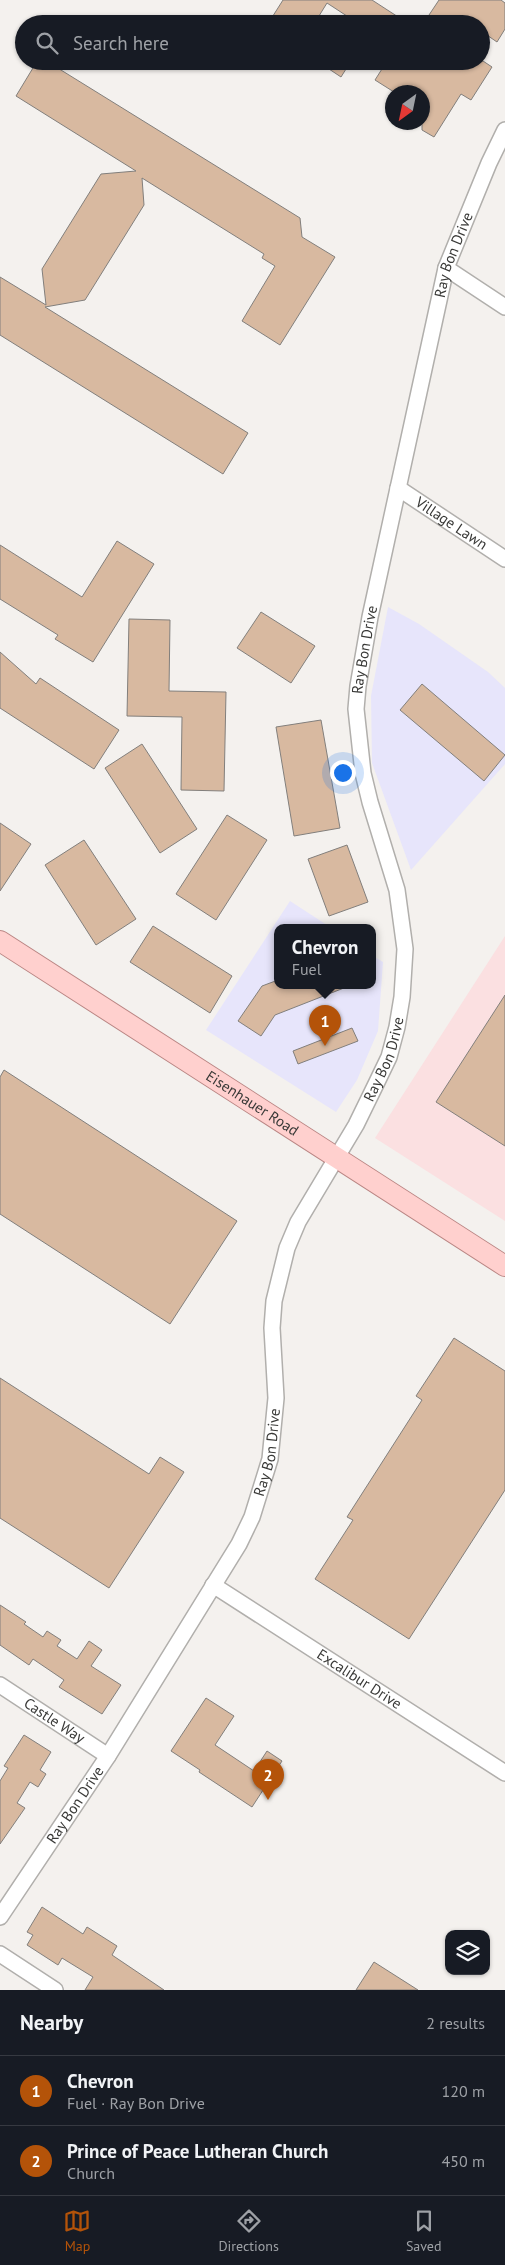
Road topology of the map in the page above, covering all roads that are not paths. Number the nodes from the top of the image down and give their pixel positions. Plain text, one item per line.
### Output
1 (505, 130) edge
2 (446, 268) junction
3 (505, 307) edge
4 (398, 488) junction
5 (505, 559) edge
6 (0, 941) edge
7 (336, 1156) junction
8 (505, 1266) edge
9 (213, 1585) junction
10 (0, 1685) edge
11 (108, 1756) junction
12 (505, 1773) edge
13 (0, 1917) edge
14 (0, 1954) edge
15 (55, 1990) edge

1 - 2 street, Ray Bon Drive
2 - 3 street
2 - 4 street, Ray Bon Drive
4 - 5 street, Village Lawn
4 - 7 street, Ray Bon Drive
6 - 7 main road, Eisenhauer Road
7 - 8 main road, Eisenhauer Road
7 - 9 street, Ray Bon Drive
9 - 11 street, Ray Bon Drive
9 - 12 street, Excalibur Drive
10 - 11 street, Castle Way
11 - 13 street, Ray Bon Drive
14 - 15 street

